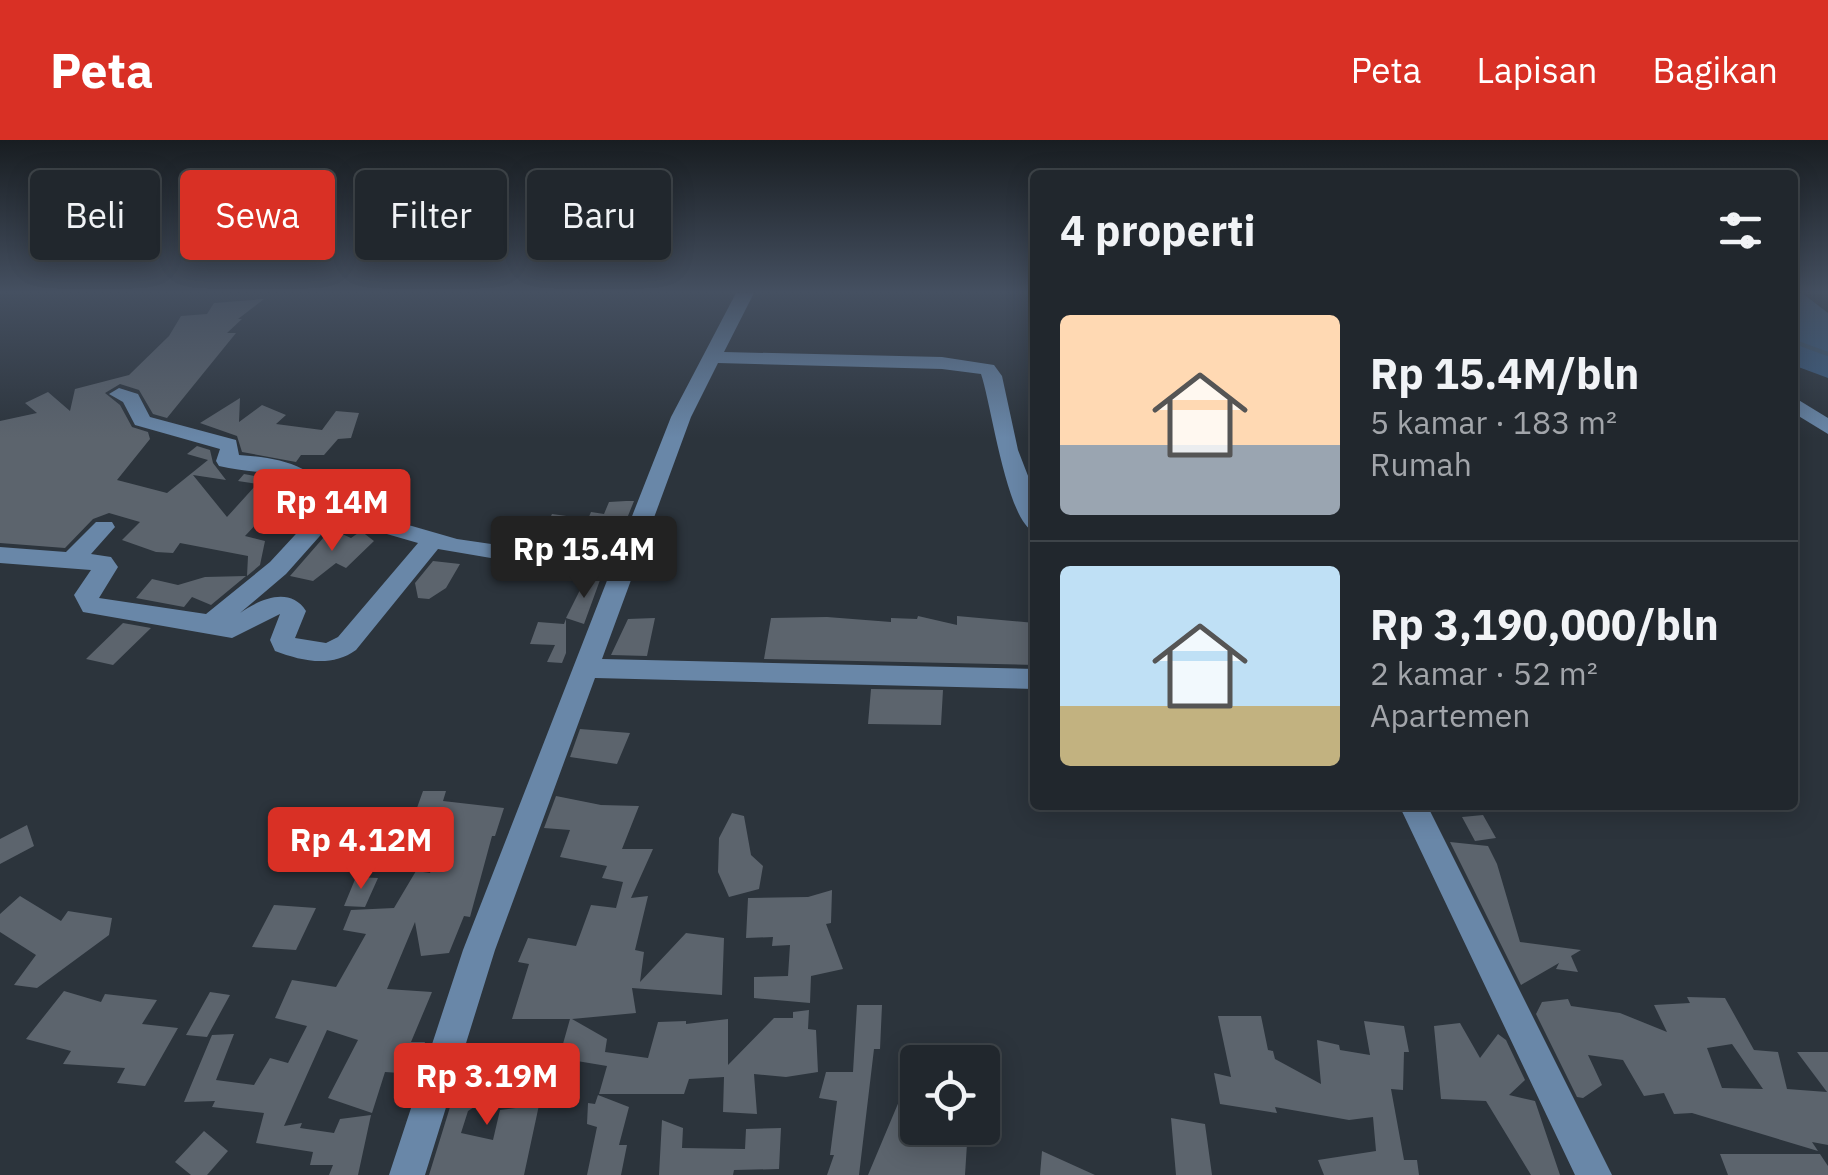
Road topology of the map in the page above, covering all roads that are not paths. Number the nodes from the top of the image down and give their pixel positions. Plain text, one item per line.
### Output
1 (719, 341) edge
2 (710, 357) junction
3 (119, 394) dead end
4 (1798, 406) edge
5 (1828, 428) edge
6 (331, 510) junction
7 (1030, 510) edge
8 (104, 527) dead end
9 (433, 540) junction
10 (0, 555) edge
11 (70, 562) junction
12 (623, 572) junction
13 (210, 624) junction
14 (585, 668) junction
15 (1030, 678) edge
16 (1415, 810) edge
17 (407, 1175) edge
18 (1594, 1175) edge

1 - 2 street
2 - 7 street
2 - 12 street
3 - 6 street
4 - 5 street
6 - 9 street
6 - 13 street
8 - 11 street
9 - 12 street
9 - 13 street
10 - 11 street
11 - 13 street
12 - 14 street
14 - 15 street
14 - 17 street
16 - 18 street

